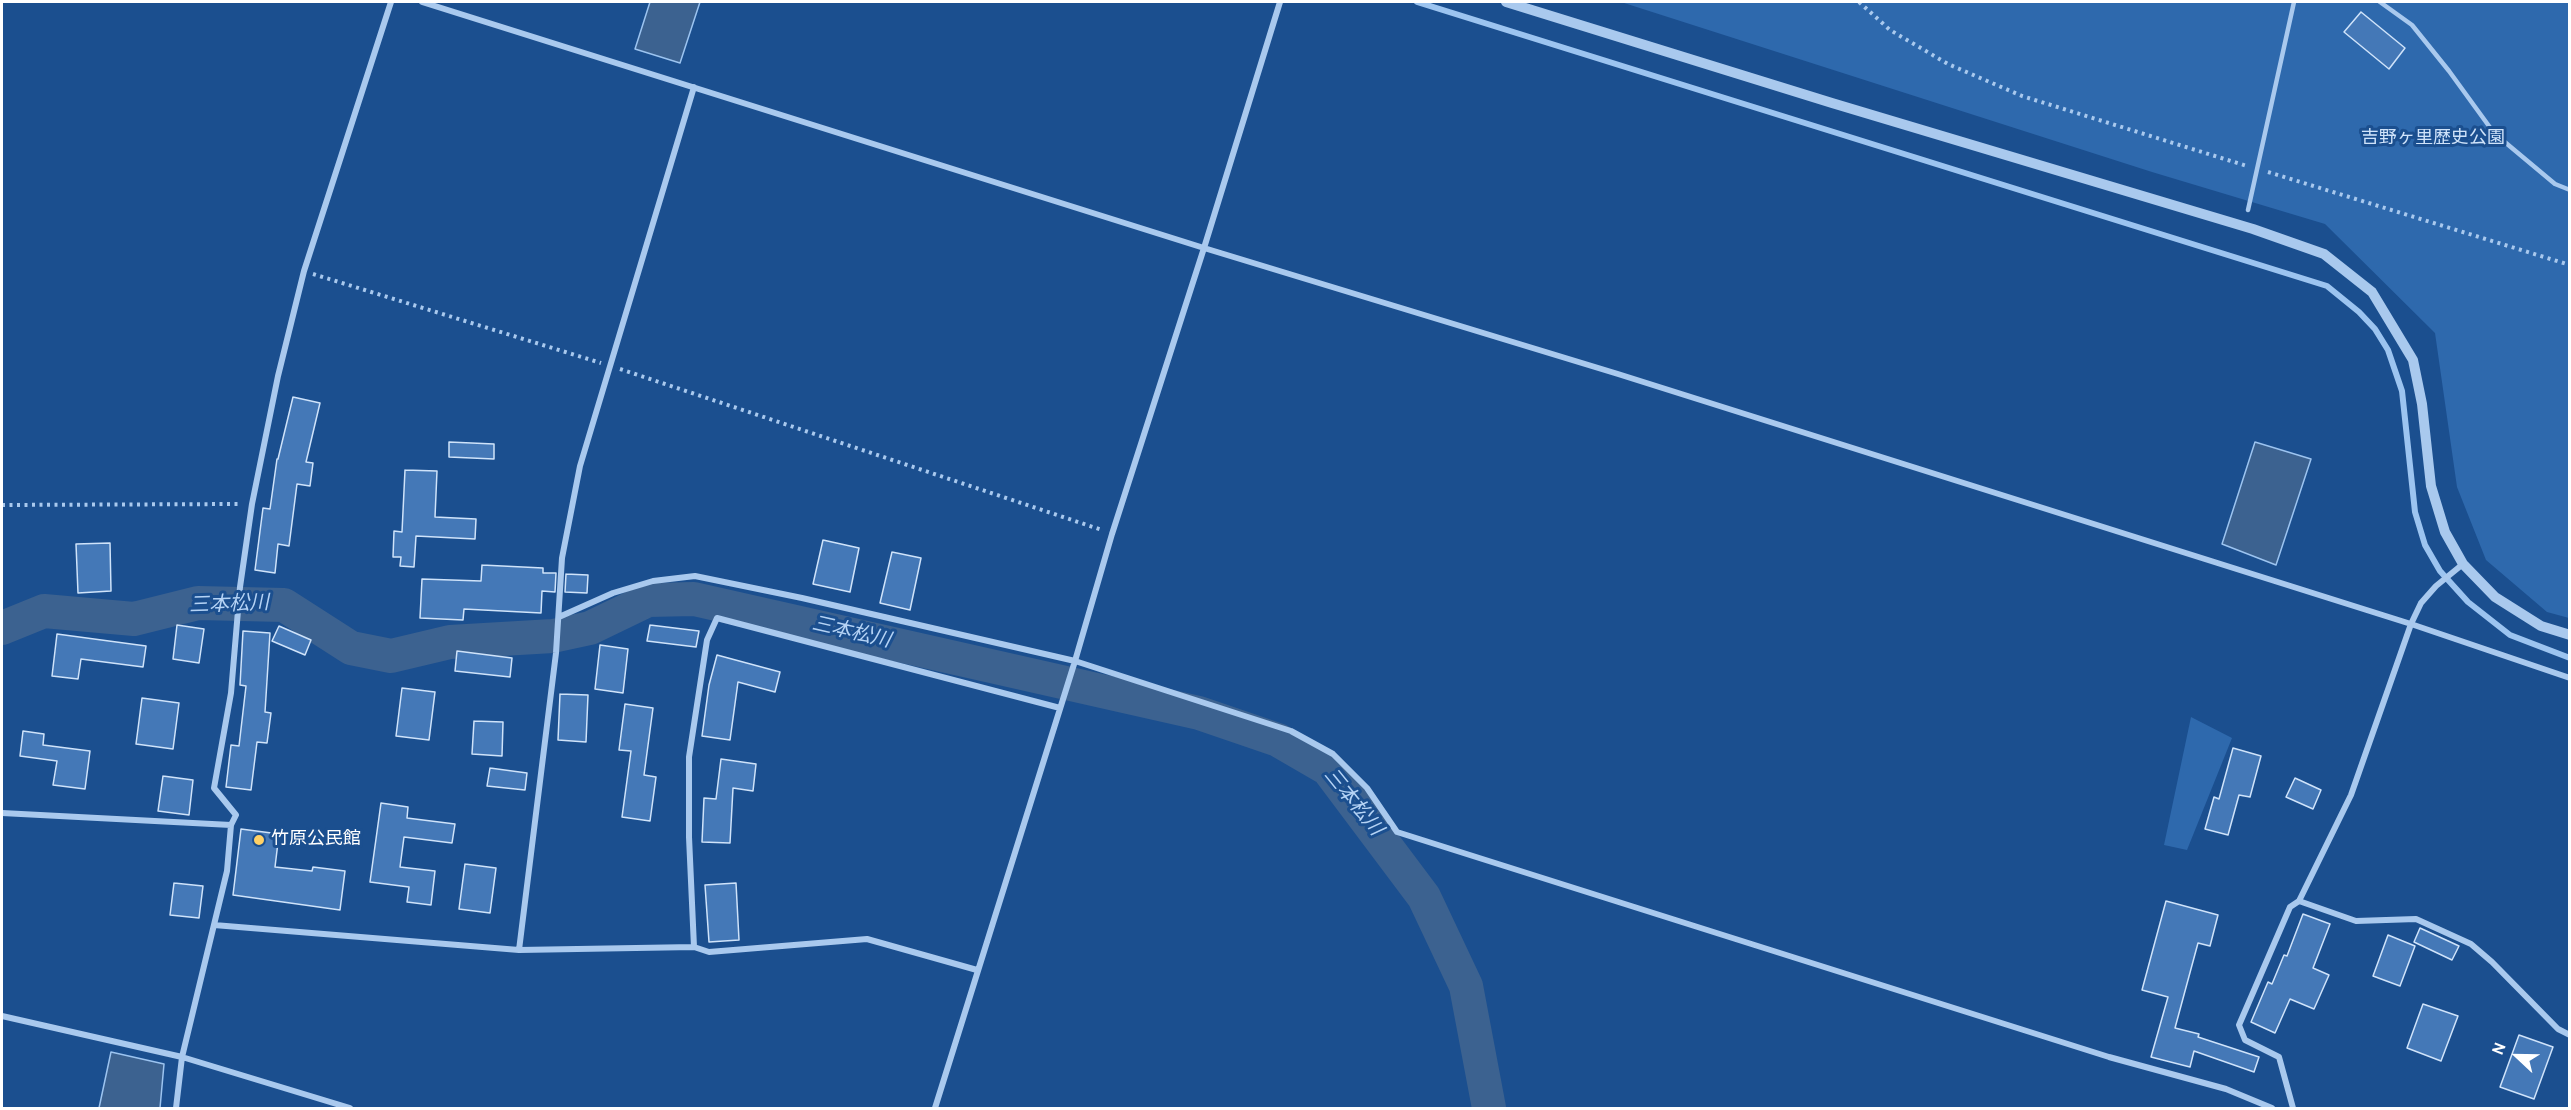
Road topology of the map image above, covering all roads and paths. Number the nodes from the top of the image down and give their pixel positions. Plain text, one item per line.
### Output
1 (392, 2) edge
2 (422, 2) edge
3 (1280, 2) edge
4 (1506, 2) edge
5 (1859, 2) edge
6 (2294, 2) edge
7 (2380, 2) edge
8 (694, 87) junction
9 (2257, 169) junction
10 (2570, 190) edge
11 (2247, 210) dead end
12 (1204, 248) junction
13 (2570, 265) edge
14 (304, 271) junction
15 (610, 366) junction
16 (252, 504) junction
17 (2, 505) edge
18 (1112, 534) junction
19 (2463, 564) junction
20 (559, 617) junction
21 (2411, 624) junction
22 (2570, 635) edge
23 (1075, 661) junction
24 (2570, 678) edge
25 (1060, 708) junction
26 (2, 813) edge
27 (231, 825) junction
28 (2299, 901) junction
29 (214, 925) junction
30 (694, 947) junction
31 (519, 950) junction
32 (977, 970) junction
33 (2, 1016) edge
34 (2570, 1035) edge
35 (182, 1057) junction
36 (176, 1108) edge
37 (350, 1108) edge
38 (935, 1108) edge
39 (2272, 1108) edge
40 (2293, 1108) edge

1 - 14 street
2 - 8 street
3 - 12 street
4 - 19 street
5 - 9 path
6 - 9 lane
7 - 10 lane
8 - 12 street
8 - 15 street
9 - 11 lane
9 - 13 path
12 - 18 street
12 - 21 street
14 - 15 path
14 - 16 street
15 - 18 path
15 - 20 street
16 - 17 path
16 - 27 street
18 - 23 street
19 - 21 street
19 - 22 street
20 - 23 street
20 - 31 street
21 - 24 street
21 - 28 street
23 - 25 street
23 - 39 street
25 - 30 street
25 - 32 street
26 - 27 street
27 - 29 street
28 - 34 street
28 - 40 street
29 - 31 street
29 - 35 street
30 - 31 street
30 - 32 street
32 - 38 street
33 - 35 street
35 - 36 street
35 - 37 street

